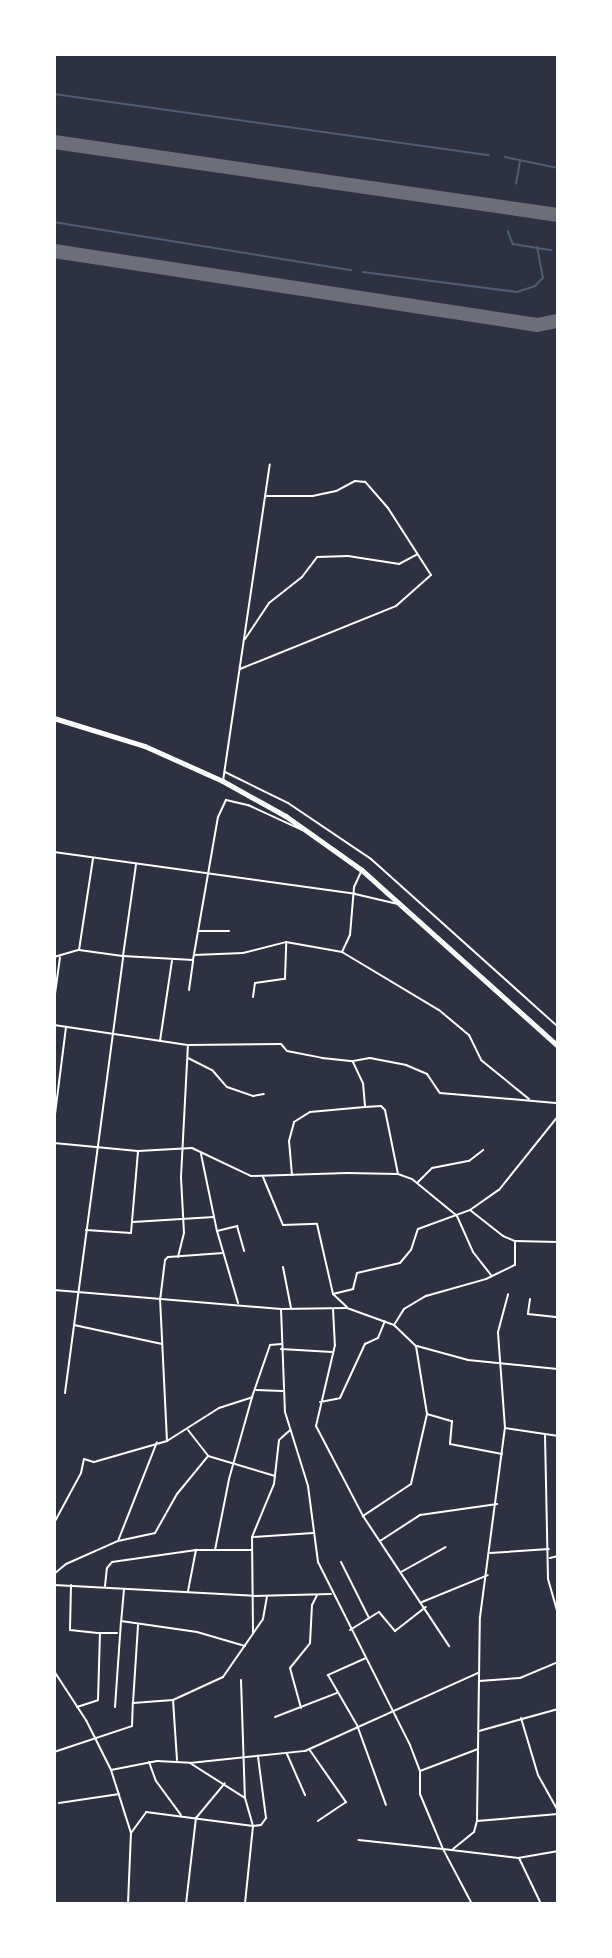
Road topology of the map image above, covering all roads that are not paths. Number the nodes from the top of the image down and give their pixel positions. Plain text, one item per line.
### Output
1 (270, 464) dead end
2 (266, 496) junction
3 (418, 554) junction
4 (243, 642) junction
5 (240, 669) junction
6 (54, 718) edge
7 (225, 772) junction
8 (223, 781) junction
9 (315, 836) junction
10 (54, 852) edge
11 (93, 858) junction
12 (136, 865) junction
13 (362, 870) junction
14 (207, 875) junction
15 (355, 894) junction
16 (403, 905) junction
17 (199, 931) junction
18 (229, 931) dead end
19 (286, 942) junction
20 (79, 950) junction
21 (342, 952) junction
22 (194, 955) junction
23 (123, 956) junction
24 (54, 957) edge
25 (60, 957) junction
26 (193, 960) junction
27 (172, 961) junction
28 (189, 990) dead end
29 (254, 997) dead end
30 (54, 1000) edge
31 (54, 1024) edge
32 (66, 1027) junction
33 (558, 1027) edge
34 (112, 1033) junction
35 (160, 1041) junction
36 (188, 1045) junction
37 (558, 1046) edge
38 (188, 1058) junction
39 (353, 1061) junction
40 (558, 1081) edge
41 (264, 1094) dead end
42 (530, 1100) junction
43 (556, 1103) junction
44 (365, 1107) junction
45 (558, 1117) edge
46 (54, 1122) edge
47 (54, 1143) edge
48 (182, 1147) junction
49 (97, 1149) junction
50 (483, 1150) dead end
51 (138, 1151) junction
52 (201, 1153) junction
53 (398, 1174) junction
54 (291, 1175) junction
55 (263, 1177) junction
56 (418, 1182) junction
57 (470, 1210) junction
58 (214, 1216) junction
59 (457, 1216) junction
60 (182, 1219) junction
61 (133, 1222) junction
62 (86, 1230) junction
63 (217, 1231) junction
64 (515, 1240) junction
65 (558, 1242) edge
66 (244, 1251) dead end
67 (223, 1253) junction
68 (178, 1258) junction
69 (283, 1267) dead end
70 (491, 1275) junction
71 (54, 1290) edge
72 (78, 1292) junction
73 (333, 1294) junction
74 (508, 1294) dead end
75 (160, 1298) junction
76 (530, 1299) dead end
77 (238, 1303) junction
78 (347, 1308) junction
79 (281, 1309) junction
80 (291, 1309) junction
81 (333, 1309) junction
82 (558, 1317) edge
83 (385, 1321) junction
84 (394, 1324) junction
85 (74, 1325) junction
86 (163, 1344) junction
87 (281, 1344) junction
88 (416, 1346) junction
89 (281, 1349) junction
90 (333, 1352) junction
91 (503, 1365) junction
92 (558, 1369) edge
93 (256, 1390) junction
94 (284, 1391) junction
95 (65, 1393) dead end
96 (252, 1397) junction
97 (320, 1402) junction
98 (427, 1414) junction
99 (505, 1428) junction
100 (188, 1430) junction
101 (290, 1430) junction
102 (545, 1435) junction
103 (558, 1436) edge
104 (167, 1441) junction
105 (158, 1442) junction
106 (503, 1455) junction
107 (208, 1456) junction
108 (233, 1465) junction
109 (275, 1476) junction
110 (497, 1504) junction
111 (363, 1516) junction
112 (54, 1522) edge
113 (312, 1533) junction
114 (252, 1537) junction
115 (118, 1541) junction
116 (380, 1541) junction
117 (446, 1547) dead end
118 (549, 1549) junction
119 (196, 1550) junction
120 (215, 1550) junction
121 (251, 1550) junction
122 (490, 1553) junction
123 (558, 1556) edge
124 (550, 1558) junction
125 (341, 1562) dead end
126 (401, 1572) junction
127 (54, 1574) edge
128 (488, 1575) junction
129 (54, 1585) edge
130 (71, 1585) junction
131 (105, 1586) junction
132 (124, 1588) junction
133 (188, 1592) junction
134 (317, 1594) junction
135 (331, 1594) junction
136 (252, 1595) junction
137 (267, 1596) junction
138 (422, 1602) junction
139 (426, 1607) junction
140 (558, 1614) edge
141 (369, 1618) junction
142 (121, 1621) junction
143 (138, 1624) junction
144 (350, 1630) junction
145 (253, 1632) junction
146 (100, 1633) junction
147 (117, 1633) junction
148 (245, 1646) junction
149 (449, 1646) dead end
150 (366, 1658) junction
151 (558, 1662) edge
152 (54, 1671) edge
153 (478, 1672) junction
154 (241, 1680) dead end
155 (479, 1682) junction
156 (337, 1693) junction
157 (173, 1700) junction
158 (133, 1703) junction
159 (77, 1707) junction
160 (115, 1707) dead end
161 (301, 1708) junction
162 (558, 1709) edge
163 (393, 1711) junction
164 (275, 1717) dead end
165 (521, 1718) junction
166 (357, 1725) junction
167 (479, 1731) junction
168 (96, 1738) junction
169 (309, 1749) junction
170 (478, 1749) junction
171 (54, 1752) edge
172 (287, 1754) junction
173 (243, 1756) junction
174 (258, 1756) junction
175 (177, 1760) junction
176 (149, 1762) junction
177 (190, 1763) junction
178 (111, 1770) junction
179 (420, 1771) junction
180 (225, 1783) junction
181 (119, 1794) junction
182 (305, 1795) dead end
183 (245, 1798) junction
184 (58, 1803) dead end
185 (386, 1805) dead end
186 (558, 1812) edge
187 (181, 1815) junction
188 (196, 1818) junction
189 (318, 1821) dead end
190 (477, 1821) junction
191 (253, 1826) junction
192 (131, 1833) junction
193 (358, 1840) dead end
194 (443, 1849) junction
195 (453, 1849) junction
196 (558, 1851) edge
197 (518, 1857) junction
198 (128, 1904) edge
199 (186, 1904) edge
200 (245, 1904) edge
201 (472, 1904) edge
202 (541, 1904) edge

1 - 2 street
2 - 3 street
2 - 4 street
3 - 4 street
3 - 5 street
4 - 5 street
5 - 7 street
6 - 8 highway
7 - 8 street
7 - 33 street
8 - 9 highway
9 - 13 highway
9 - 14 street
10 - 11 street
11 - 12 street
11 - 20 street
12 - 14 street
12 - 23 street
13 - 15 street
13 - 16 highway
14 - 15 street
14 - 17 street
15 - 16 street
15 - 21 street
16 - 37 highway
17 - 18 street
17 - 22 street
19 - 21 street
19 - 22 street
19 - 29 street
20 - 23 street
20 - 25 street
21 - 42 street
22 - 26 street
23 - 27 street
23 - 34 street
24 - 25 street
25 - 30 street
26 - 27 street
26 - 28 street
27 - 35 street
31 - 32 street
32 - 34 street
32 - 46 street
34 - 35 street
34 - 49 street
35 - 36 street
36 - 38 street
36 - 39 street
38 - 41 street
38 - 48 street
39 - 42 street
39 - 44 street
40 - 43 street
42 - 43 street
43 - 45 street
44 - 53 street
44 - 54 street
45 - 57 street
47 - 49 street
48 - 51 street
48 - 52 street
48 - 60 street
49 - 51 street
49 - 62 street
50 - 56 street
51 - 61 street
52 - 55 street
52 - 58 street
53 - 54 street
53 - 56 street
54 - 55 street
55 - 73 street
56 - 59 street
57 - 59 street
57 - 64 street
58 - 60 street
58 - 63 street
59 - 70 street
59 - 73 street
60 - 61 street
60 - 68 street
61 - 62 street
62 - 72 street
63 - 66 street
63 - 67 street
64 - 65 street
64 - 70 street
67 - 68 street
67 - 77 street
68 - 75 street
69 - 80 street
70 - 84 street
71 - 72 street
72 - 75 street
72 - 85 street
73 - 78 street
74 - 91 street
75 - 77 street
75 - 86 street
76 - 82 street
77 - 79 street
78 - 81 street
78 - 83 street
79 - 80 street
79 - 87 street
80 - 81 street
81 - 90 street
83 - 84 street
83 - 97 street
84 - 88 street
85 - 86 street
85 - 95 street
86 - 104 street
87 - 89 street
87 - 93 street
88 - 91 street
88 - 98 street
89 - 90 street
89 - 94 street
90 - 97 street
91 - 92 street
91 - 99 street
93 - 94 street
93 - 96 street
94 - 101 street
96 - 100 street
96 - 108 street
97 - 111 street
98 - 106 street
98 - 111 street
99 - 102 street
99 - 106 street
100 - 104 street
100 - 107 street
101 - 109 street
101 - 113 street
102 - 103 street
102 - 118 street
104 - 105 street
105 - 112 street
105 - 115 street
106 - 110 street
107 - 108 street
107 - 115 street
108 - 109 street
108 - 120 street
109 - 114 street
110 - 116 street
110 - 122 street
111 - 116 street
113 - 114 street
113 - 135 street
114 - 121 street
115 - 127 street
116 - 126 street
117 - 126 street
118 - 122 street
118 - 124 street
119 - 120 street
119 - 131 street
119 - 133 street
120 - 121 street
121 - 136 street
122 - 128 street
123 - 124 street
124 - 140 street
125 - 141 street
126 - 138 street
128 - 138 street
128 - 153 street
129 - 130 street
130 - 131 street
130 - 146 street
131 - 132 street
132 - 133 street
132 - 142 street
133 - 136 street
134 - 135 street
134 - 137 street
134 - 161 street
135 - 144 street
136 - 137 street
136 - 145 street
137 - 145 street
138 - 139 street
139 - 141 street
139 - 149 street
141 - 144 street
142 - 143 street
142 - 147 street
143 - 148 street
143 - 158 street
144 - 150 street
145 - 148 street
146 - 147 street
146 - 159 street
147 - 160 street
148 - 157 street
150 - 156 street
150 - 163 street
151 - 155 street
152 - 159 street
153 - 155 street
153 - 163 street
154 - 173 street
155 - 167 street
156 - 161 street
156 - 166 street
157 - 158 street
157 - 175 street
158 - 168 street
159 - 168 street
161 - 164 street
162 - 165 street
163 - 166 street
163 - 179 street
165 - 167 street
165 - 186 street
166 - 169 street
166 - 185 street
167 - 170 street
168 - 171 street
168 - 178 street
169 - 172 street
169 - 189 street
170 - 179 street
170 - 190 street
172 - 174 street
172 - 182 street
173 - 174 street
173 - 177 street
173 - 183 street
174 - 191 street
175 - 176 street
175 - 177 street
176 - 178 street
176 - 187 street
177 - 180 street
178 - 181 street
179 - 194 street
180 - 183 street
180 - 188 street
181 - 184 street
181 - 192 street
183 - 191 street
186 - 190 street
187 - 188 street
187 - 192 street
188 - 191 street
188 - 199 street
190 - 195 street
191 - 200 street
192 - 198 street
193 - 194 street
194 - 195 street
194 - 201 street
195 - 197 street
196 - 197 street
197 - 202 street

